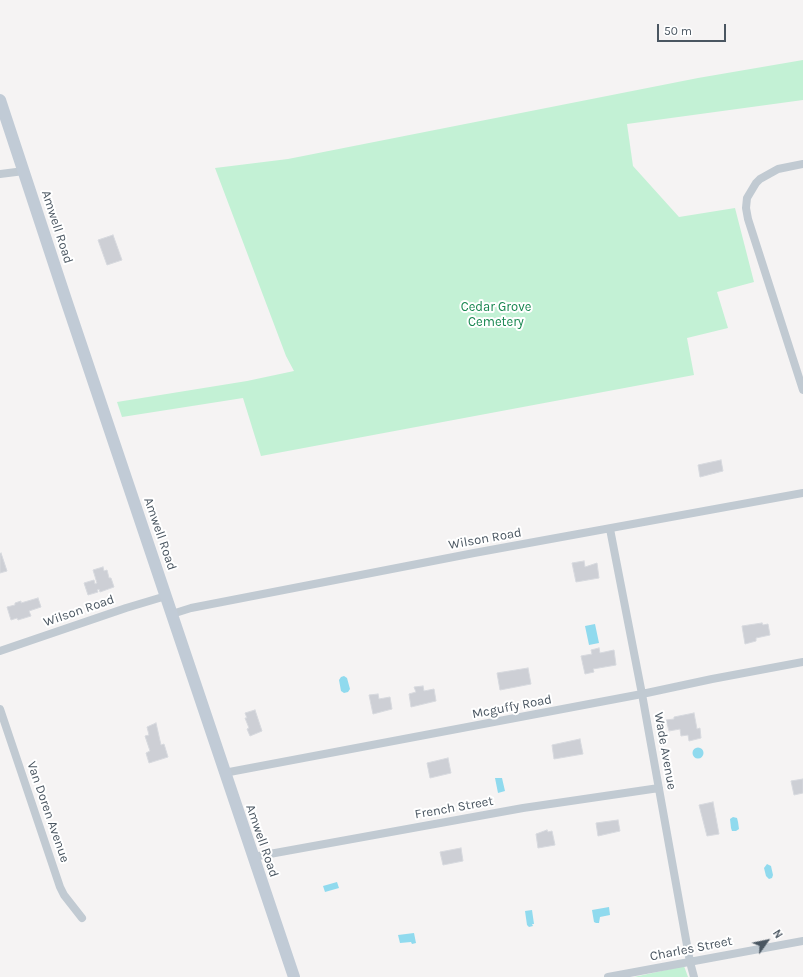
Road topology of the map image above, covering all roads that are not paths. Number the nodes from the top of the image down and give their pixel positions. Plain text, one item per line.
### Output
1 (0, 100) edge
2 (803, 164) edge
3 (24, 171) junction
4 (0, 174) edge
5 (803, 390) edge
6 (803, 493) edge
7 (610, 529) junction
8 (166, 596) junction
9 (172, 614) junction
10 (0, 651) edge
11 (803, 662) edge
12 (642, 694) junction
13 (0, 709) edge
14 (224, 773) junction
15 (659, 788) junction
16 (253, 856) junction
17 (82, 918) dead end
18 (803, 941) edge
19 (690, 962) junction
20 (294, 977) edge
21 (608, 977) edge
22 (694, 977) edge

1 - 3 main road, Amwell Road
2 - 5 street
3 - 4 street
3 - 8 main road, Amwell Road
6 - 7 street, Wilson Road
7 - 9 street, Wilson Road
7 - 12 street, Wade Avenue
8 - 9 main road, Amwell Road
8 - 10 street, Wilson Road
9 - 14 main road, Amwell Road
11 - 12 street, Mcguffy Road
12 - 14 street, Mcguffy Road
12 - 15 street, Wade Avenue
13 - 17 street, Van Doren Avenue
14 - 16 main road, Amwell Road
15 - 16 street, French Street
15 - 19 street, Wade Avenue
16 - 20 main road, Amwell Road
18 - 19 street, Charles Street
19 - 21 street, Charles Street
19 - 22 street, Wade Avenue

